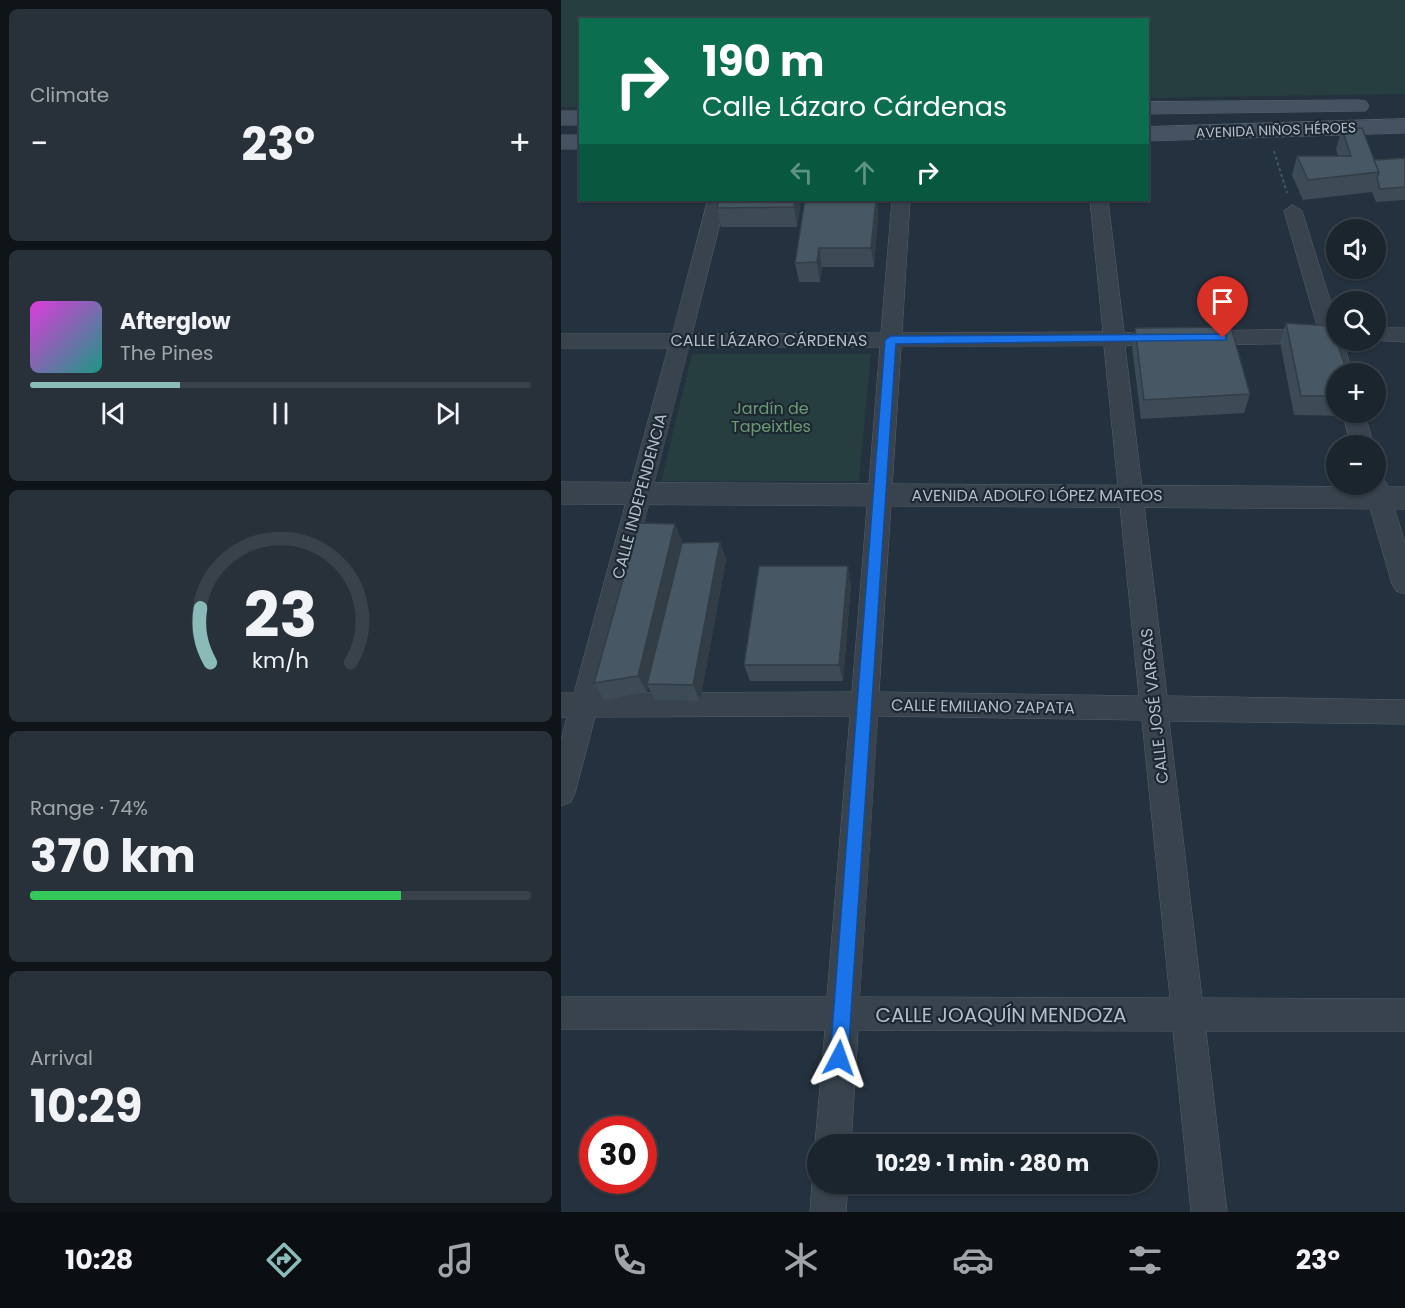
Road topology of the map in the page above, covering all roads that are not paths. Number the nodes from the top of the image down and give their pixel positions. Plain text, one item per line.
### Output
1 (1405, 107) edge
2 (1149, 108) edge
3 (579, 117) edge
4 (561, 118) edge
5 (1405, 126) edge
6 (1149, 134) edge
7 (561, 142) edge
8 (579, 142) edge
9 (717, 201) edge
10 (901, 201) edge
11 (1099, 201) edge
12 (1293, 211) road end
13 (1326, 314) edge
14 (1386, 335) edge
15 (1405, 335) edge
16 (1326, 336) edge
17 (1149, 338) edge
18 (1183, 338) edge
19 (1115, 339) junction
20 (561, 340) edge
21 (891, 340) junction
22 (680, 341) junction
23 (561, 494) edge
24 (640, 494) junction
25 (879, 494) junction
26 (1387, 494) edge
27 (1131, 495) junction
28 (1405, 584) edge
29 (864, 704) junction
30 (572, 706) edge
31 (1154, 709) junction
32 (1405, 712) edge
33 (561, 793) edge
34 (561, 1013) edge
35 (842, 1014) junction
36 (1188, 1015) junction
37 (1405, 1015) edge
38 (834, 1134) edge
39 (829, 1194) edge
40 (828, 1212) edge
41 (1209, 1212) edge

1 - 2 main road, AVENIDA NIÑOS HÉROES
3 - 4 main road
5 - 6 main road, AVENIDA NIÑOS HÉROES
7 - 8 main road
9 - 22 street, CALLE INDEPENDENCIA
10 - 21 street
11 - 19 street, CALLE JOSÉ VARGAS
12 - 13 street
14 - 15 street
16 - 18 street
17 - 19 street, CALLE LÁZARO CÁRDENAS
19 - 21 street, CALLE LÁZARO CÁRDENAS
19 - 27 street, CALLE JOSÉ VARGAS
20 - 22 street, CALLE LÁZARO CÁRDENAS
21 - 22 street, CALLE LÁZARO CÁRDENAS
21 - 25 street
22 - 24 street, CALLE INDEPENDENCIA
23 - 24 street, AVENIDA ADOLFO LÓPEZ MATEOS
24 - 25 street, AVENIDA ADOLFO LÓPEZ MATEOS
24 - 30 street, CALLE INDEPENDENCIA
25 - 27 street, AVENIDA ADOLFO LÓPEZ MATEOS
25 - 29 street
26 - 27 street, AVENIDA ADOLFO LÓPEZ MATEOS
26 - 28 street
27 - 31 street, CALLE JOSÉ VARGAS
29 - 30 street, CALLE EMILIANO ZAPATA
29 - 31 street, CALLE EMILIANO ZAPATA
29 - 35 street
30 - 33 street, CALLE INDEPENDENCIA
31 - 32 street, CALLE EMILIANO ZAPATA
31 - 36 street, CALLE JOSÉ VARGAS
34 - 35 street, CALLE JOAQUÍN MENDOZA
35 - 36 street, CALLE JOAQUÍN MENDOZA
35 - 38 street
36 - 37 street, CALLE JOAQUÍN MENDOZA
36 - 41 street, CALLE JOSÉ VARGAS
39 - 40 street

